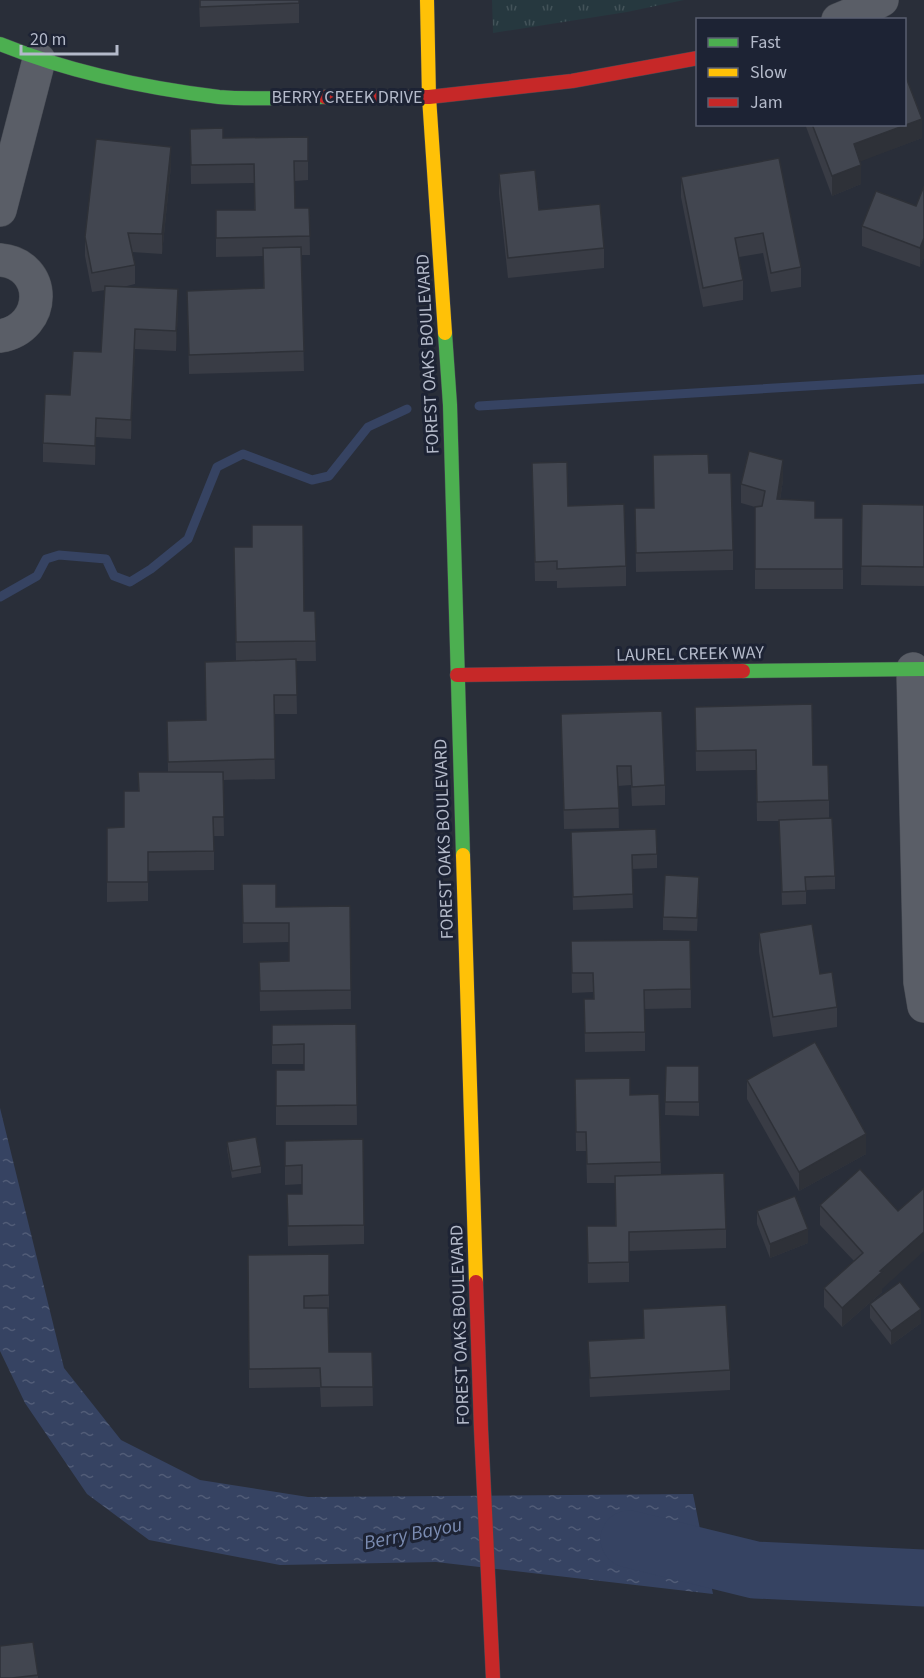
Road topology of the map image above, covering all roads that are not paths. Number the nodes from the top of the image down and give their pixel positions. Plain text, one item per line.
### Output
1 (427, 0) edge
2 (882, 0) edge
3 (843, 18) edge
4 (0, 44) edge
5 (696, 58) edge
6 (39, 60) junction
7 (429, 97) junction
8 (0, 210) edge
9 (0, 260) edge
10 (0, 336) edge
11 (918, 669) edge
12 (457, 675) junction
13 (924, 1006) edge
14 (493, 1678) edge

1 - 7 street, FOREST OAKS BOULEVARD
2 - 3 street
4 - 6 street, BERRY CREEK DRIVE
5 - 7 street, BERRY CREEK DRIVE
6 - 7 street, BERRY CREEK DRIVE
6 - 8 street
7 - 12 street, FOREST OAKS BOULEVARD
9 - 10 street
11 - 12 street, LAUREL CREEK WAY
11 - 13 street
12 - 14 street, FOREST OAKS BOULEVARD

